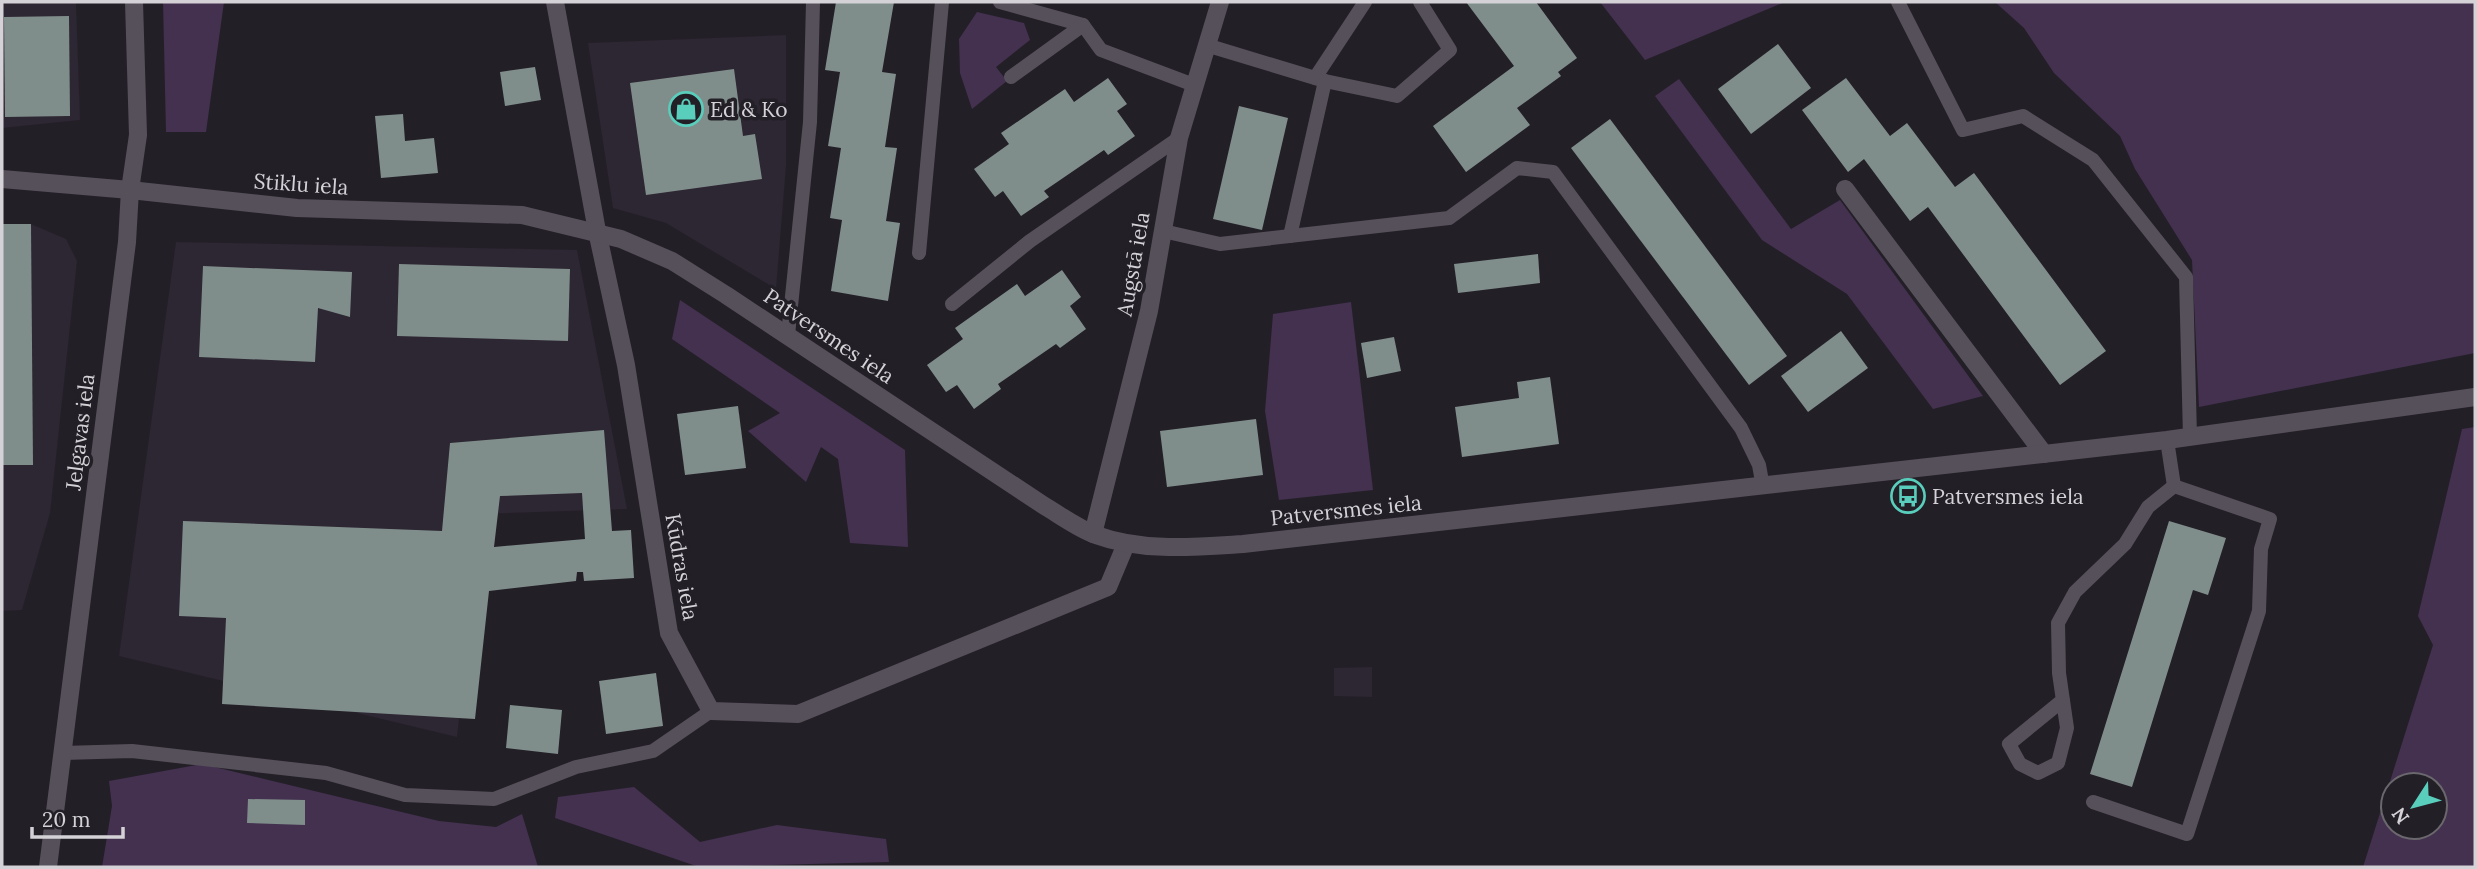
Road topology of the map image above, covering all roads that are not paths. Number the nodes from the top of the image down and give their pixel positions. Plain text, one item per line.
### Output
1 (134, 2) edge
2 (555, 2) edge
3 (813, 2) edge
4 (942, 2) edge
5 (1000, 2) edge
6 (1220, 2) edge
7 (1365, 2) edge
8 (1420, 2) edge
9 (1898, 2) edge
10 (1083, 25) junction
11 (1206, 45) junction
12 (1012, 77) dead end
13 (1320, 79) junction
14 (1194, 85) junction
15 (1179, 138) junction
16 (2, 179) edge
17 (1845, 189) dead end
18 (131, 190) junction
19 (597, 231) junction
20 (1163, 231) junction
21 (1290, 236) junction
22 (919, 253) dead end
23 (952, 304) dead end
24 (788, 335) junction
25 (2475, 397) edge
26 (2190, 437) junction
27 (2167, 440) junction
28 (2044, 454) junction
29 (2174, 486) junction
30 (1763, 487) junction
31 (1093, 534) junction
32 (1126, 544) junction
33 (2063, 700) junction
34 (711, 711) junction
35 (63, 753) junction
36 (2093, 802) dead end
37 (48, 867) edge

1 - 18 street, Jelgavas iela
2 - 19 street, Kūdras iela
3 - 24 lane
4 - 22 lane
5 - 10 lane
6 - 11 street, Augstā iela
7 - 13 lane
8 - 13 lane
9 - 26 lane
10 - 12 lane
10 - 14 lane
11 - 13 lane
11 - 14 street, Augstā iela
13 - 21 lane
14 - 15 street, Augstā iela
15 - 20 street, Augstā iela
15 - 23 lane
16 - 18 street, Stiklu iela
17 - 28 street
18 - 19 street, Stiklu iela
18 - 35 street, Jelgavas iela
19 - 24 street, Patversmes iela
19 - 34 street, Kūdras iela
20 - 21 lane
20 - 31 street, Augstā iela
21 - 30 lane
24 - 31 street, Patversmes iela
25 - 26 street, Patversmes iela
26 - 27 street, Patversmes iela
27 - 28 street, Patversmes iela
27 - 29 lane
28 - 30 street, Patversmes iela
29 - 33 lane
29 - 36 lane
30 - 32 street, Patversmes iela
31 - 32 street, Patversmes iela
32 - 34 street
33 - 33 lane
34 - 35 lane
35 - 37 street, Jelgavas iela

